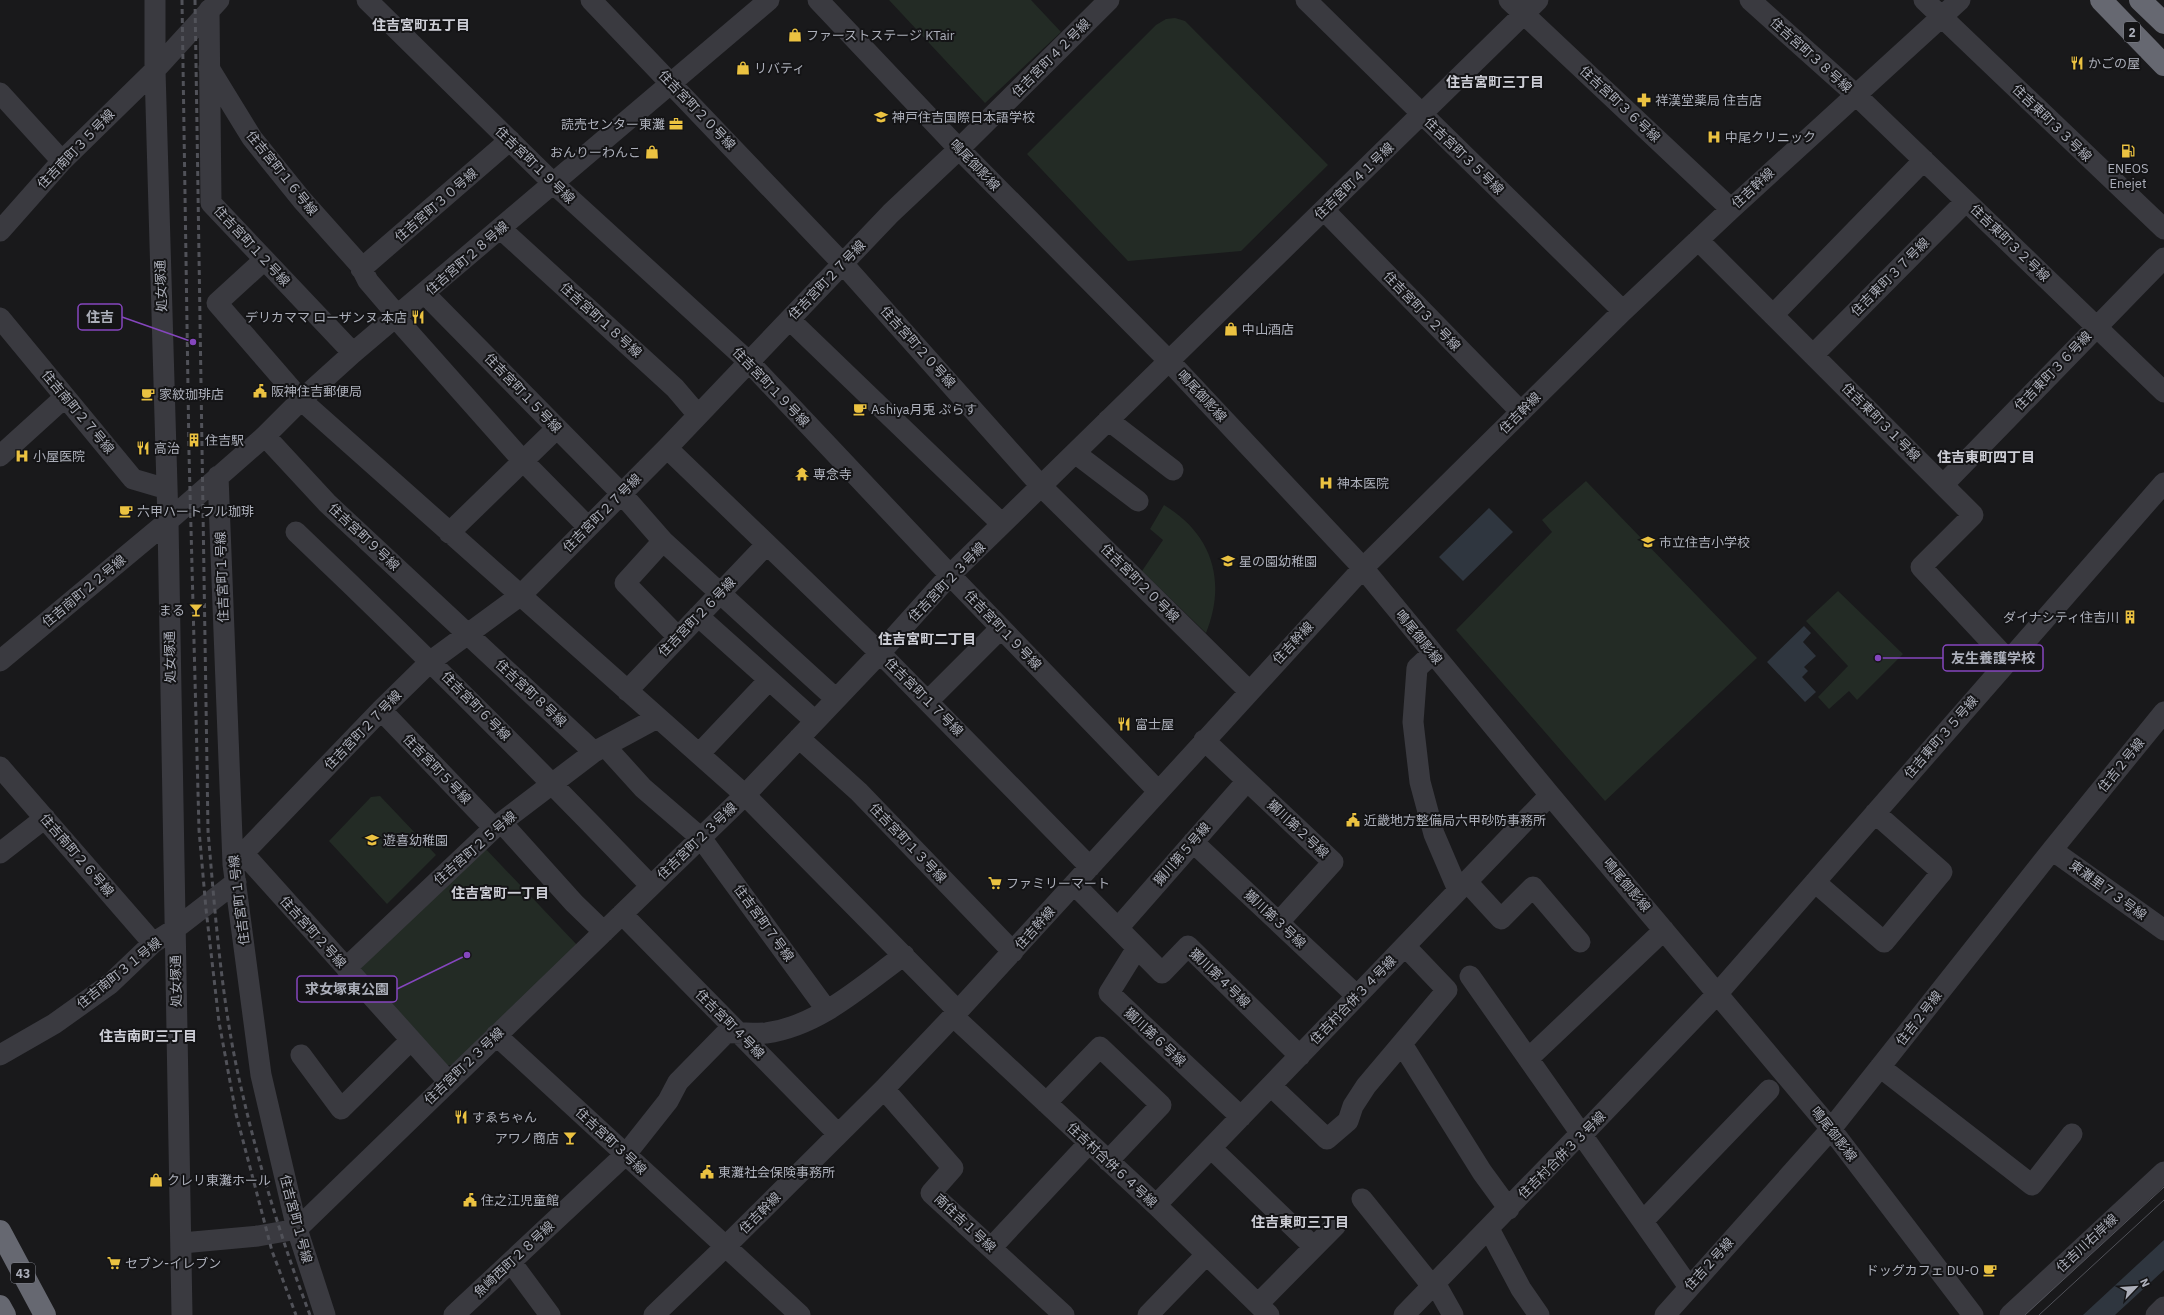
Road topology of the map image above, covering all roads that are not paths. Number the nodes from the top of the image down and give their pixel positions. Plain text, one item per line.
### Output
1 (155, 0) edge
2 (367, 0) edge
3 (591, 0) edge
4 (770, 0) edge
5 (818, 0) edge
6 (1110, 0) edge
7 (1306, 0) edge
8 (1750, 0) edge
9 (1924, 0) edge
10 (1960, 0) edge
11 (2101, 0) edge
12 (2140, 0) edge
13 (214, 5) edge
14 (1524, 5) edge
15 (1941, 16) junction
16 (2164, 23) edge
17 (2164, 65) edge
18 (209, 67) junction
19 (155, 70) junction
20 (672, 83) junction
21 (0, 93) edge
22 (1855, 94) junction
23 (1421, 115) junction
24 (510, 140) junction
25 (959, 149) junction
26 (1924, 160) junction
27 (62, 161) junction
28 (554, 184) junction
29 (1966, 201) junction
30 (1731, 209) junction
31 (1324, 210) junction
32 (501, 229) junction
33 (2164, 229) edge
34 (0, 231) edge
35 (1698, 240) junction
36 (2164, 258) edge
37 (264, 260) junction
38 (844, 264) junction
39 (361, 269) junction
40 (425, 294) junction
41 (1623, 311) junction
42 (1774, 314) junction
43 (397, 317) junction
44 (0, 318) edge
45 (790, 320) junction
46 (2097, 326) junction
47 (353, 353) junction
48 (1814, 354) junction
49 (1169, 361) junction
50 (749, 362) junction
51 (2164, 392) edge
52 (65, 397) junction
53 (301, 400) junction
54 (1521, 412) junction
55 (698, 415) junction
56 (1108, 420) junction
57 (557, 428) junction
58 (265, 436) junction
59 (667, 448) junction
60 (1075, 453) junction
61 (0, 456) edge
62 (523, 461) junction
63 (1173, 470) dead end
64 (218, 476) junction
65 (2164, 483) edge
66 (1943, 485) junction
67 (1041, 486) junction
68 (167, 489) junction
69 (621, 493) junction
70 (1138, 501) dead end
71 (168, 521) junction
72 (1002, 524) junction
73 (588, 527) junction
74 (296, 532) dead end
75 (449, 533) junction
76 (663, 541) junction
77 (767, 544) junction
78 (1363, 568) junction
79 (950, 575) junction
80 (719, 594) junction
81 (521, 595) junction
82 (698, 616) junction
83 (1001, 628) junction
84 (468, 634) junction
85 (678, 637) junction
86 (880, 653) junction
87 (1433, 653) junction
88 (2008, 660) junction
89 (0, 661) edge
90 (431, 661) junction
91 (769, 680) junction
92 (627, 691) junction
93 (1249, 691) junction
94 (836, 699) junction
95 (928, 701) junction
96 (381, 710) junction
97 (2164, 712) edge
98 (657, 718) junction
99 (815, 721) junction
100 (799, 738) junction
101 (1204, 740) junction
102 (600, 749) junction
103 (699, 754) junction
104 (0, 767) edge
105 (1247, 781) junction
106 (553, 783) junction
107 (1158, 791) junction
108 (745, 795) junction
109 (1550, 795) junction
110 (1876, 813) junction
111 (45, 818) junction
112 (498, 825) junction
113 (701, 838) junction
114 (1193, 842) junction
115 (2052, 850) junction
116 (0, 853) edge
117 (238, 867) junction
118 (1090, 867) junction
119 (1815, 882) junction
120 (1074, 884) junction
121 (651, 886) junction
122 (1462, 886) junction
123 (622, 914) junction
124 (1279, 922) junction
125 (1118, 928) junction
126 (175, 929) junction
127 (1664, 930) junction
128 (2164, 930) edge
129 (604, 932) junction
130 (1580, 942) dead end
131 (153, 943) junction
132 (1405, 946) junction
133 (1137, 948) junction
134 (1013, 952) junction
135 (904, 955) junction
136 (346, 968) junction
137 (1470, 976) dead end
138 (1718, 993) junction
139 (1357, 996) junction
140 (826, 1009) junction
141 (955, 1014) junction
142 (737, 1032) junction
143 (496, 1035) junction
144 (411, 1040) junction
145 (1402, 1044) junction
146 (0, 1055) edge
147 (302, 1055) dead end
148 (1300, 1056) junction
149 (1529, 1058) junction
150 (1880, 1067) junction
151 (448, 1080) junction
152 (1271, 1086) junction
153 (884, 1089) junction
154 (1769, 1090) dead end
155 (1046, 1103) junction
156 (1241, 1117) junction
157 (1832, 1129) junction
158 (838, 1134) junction
159 (1583, 1134) junction
160 (2072, 1134) dead end
161 (1089, 1143) junction
162 (1212, 1148) junction
163 (626, 1154) junction
164 (1108, 1162) junction
165 (2164, 1172) edge
166 (1362, 1199) dead end
167 (1156, 1206) junction
168 (1509, 1209) junction
169 (1643, 1221) junction
170 (1336, 1225) dead end
171 (297, 1229) junction
172 (1489, 1230) junction
173 (0, 1231) edge
174 (182, 1243) junction
175 (726, 1246) junction
176 (1314, 1247) junction
177 (992, 1248) junction
178 (0, 1253) edge
179 (1206, 1255) junction
180 (511, 1262) junction
181 (1434, 1285) junction
182 (1688, 1287) junction
183 (0, 1306) edge
184 (2164, 1307) edge
185 (1261, 1311) edge
186 (5, 1315) edge
187 (33, 1315) edge
188 (45, 1315) edge
189 (182, 1315) edge
190 (325, 1315) edge
191 (454, 1315) edge
192 (550, 1315) edge
193 (654, 1315) edge
194 (800, 1315) edge
195 (1064, 1315) edge
196 (1148, 1315) edge
197 (1404, 1315) edge
198 (1453, 1315) edge
199 (1539, 1315) edge
200 (1665, 1315) edge
201 (1973, 1315) edge
202 (2010, 1315) edge
203 (2156, 1315) edge

1 - 19 street, 処女塚通
2 - 24 street, 住吉宮町１９号線
3 - 20 street, 住吉宮町２０号線
4 - 20 street, 住吉宮町２８号線
5 - 25 street, 鳴尾御影線
6 - 25 street, 住吉宮町４２号線
7 - 23 street, 住吉宮町３５号線
8 - 22 street, 住吉宮町３８号線
9 - 15 street, 住吉東町３３号線
10 - 15 street, 住吉幹線
11 - 17 highway, 2
12 - 16 highway, 2
13 - 18 street
13 - 19 street, 住吉南町３５号線
14 - 23 street, 住吉宮町４１号線
14 - 30 street, 住吉宮町３６号線
15 - 22 street, 住吉幹線
15 - 33 street, 住吉東町３３号線
18 - 37 street, 住吉宮町１２号線
18 - 39 street, 住吉宮町１６号線
19 - 27 street, 住吉南町３５号線
19 - 68 street, 処女塚通
20 - 28 street, 住吉宮町２８号線
20 - 38 street, 住吉宮町２０号線
21 - 27 street
22 - 26 street, 住吉東町３２号線
22 - 30 street, 住吉幹線
23 - 31 street, 住吉宮町４１号線
23 - 41 street, 住吉宮町３５号線
24 - 28 street, 住吉宮町１９号線
24 - 39 street, 住吉宮町３０号線
25 - 38 street, 住吉宮町２７号線
25 - 49 street, 鳴尾御影線
26 - 29 street, 住吉東町３２号線
26 - 42 street
27 - 34 street, 住吉南町３５号線
28 - 32 street, 住吉宮町２８号線
28 - 50 street, 住吉宮町１９号線
29 - 46 street, 住吉東町３２号線
29 - 48 street, 住吉東町３７号線
30 - 35 street, 住吉幹線
31 - 49 street, 住吉宮町４１号線
31 - 54 street, 住吉宮町３２号線
32 - 40 street, 住吉宮町２８号線
32 - 55 street, 住吉宮町１８号線
35 - 41 street, 住吉幹線
35 - 42 street, 住吉東町３１号線
36 - 46 street, 住吉東町３６号線
37 - 47 street, 住吉宮町１２号線
37 - 53 street, 住吉村合併６４号線
38 - 45 street, 住吉宮町２７号線
38 - 67 street, 住吉宮町２０号線
39 - 43 street, 住吉宮町１６号線
40 - 43 street, 住吉宮町２８号線
40 - 57 street, 住吉宮町１５号線
41 - 54 street, 住吉幹線
42 - 48 street, 住吉東町３１号線
43 - 47 street, 住吉宮町２８号線
43 - 62 street, 住吉宮町１６号線
44 - 52 street, 住吉南町２７号線
45 - 50 street, 住吉宮町２７号線
45 - 72 street
46 - 51 street, 住吉東町３２号線
46 - 66 street, 住吉東町３６号線
47 - 53 street, 住吉宮町２８号線
48 - 66 street, 住吉東町３１号線
49 - 56 street, 住吉宮町２３号線
49 - 78 street, 鳴尾御影線
50 - 55 street, 住吉宮町２７号線
50 - 79 street, 住吉宮町１９号線
52 - 61 street
52 - 68 street, 住吉南町２７号線
53 - 58 street, 住吉宮町２８号線
53 - 75 street, 住吉村合併６４号線
54 - 78 street, 住吉幹線
55 - 59 street, 住吉宮町２７号線
56 - 60 street, 住吉宮町２３号線
56 - 63 street
57 - 62 street
57 - 69 street, 住吉宮町１５号線
58 - 64 street, 住吉宮町２８号線
58 - 84 street, 住吉宮町９号線
59 - 69 street, 住吉宮町２７号線
59 - 77 street, 住吉宮町１７号線
60 - 67 street, 住吉宮町２３号線
60 - 70 street
62 - 73 street, 住吉宮町１６号線
62 - 75 street
64 - 71 street, 住吉宮町２８号線
64 - 117 street, 住吉宮町１号線
65 - 88 street, 住吉東町３５号線
66 - 88 street, 住吉東町３１号線
67 - 72 street, 住吉宮町２３号線
67 - 93 street, 住吉宮町２０号線
68 - 71 street, 処女塚通
69 - 73 street, 住吉宮町２７号線
69 - 76 street, 住吉宮町１５号線
71 - 89 street, 住吉南町２２号線
71 - 126 street, 処女塚通
72 - 79 street, 住吉宮町２３号線
73 - 81 street, 住吉宮町２７号線
74 - 90 street, 住吉宮町６号線
75 - 81 street, 住吉村合併６４号線
76 - 80 street, 住吉宮町１５号線
76 - 85 street
77 - 80 street, 住吉宮町２６号線
77 - 86 street, 住吉宮町１７号線
78 - 87 street, 鳴尾御影線
78 - 93 street, 住吉幹線
79 - 83 street, 住吉宮町１９号線
79 - 86 street, 住吉宮町２３号線
80 - 82 street, 住吉宮町２６号線
80 - 94 street, 住吉宮町１５号線
81 - 84 street, 住吉宮町２７号線
81 - 92 street, 住吉村合併６４号線
82 - 85 street, 住吉宮町２６号線
82 - 91 street
83 - 95 street
83 - 107 street, 住吉宮町１９号線
84 - 90 street, 住吉宮町２７号線
84 - 102 street, 住吉宮町８号線
85 - 92 street, 住吉宮町２６号線
86 - 94 street, 住吉宮町２３号線
86 - 95 street, 住吉宮町１７号線
87 - 109 street, 鳴尾御影線
87 - 122 street
88 - 110 street, 住吉東町３５号線
90 - 96 street, 住吉宮町２７号線
90 - 106 street, 住吉宮町６号線
91 - 99 street
91 - 103 street
92 - 98 street, 住吉村合併６４号線
93 - 101 street, 住吉幹線
94 - 99 street, 住吉宮町２３号線
95 - 118 street, 住吉宮町１７号線
96 - 112 street, 住吉宮町５号線
96 - 117 street, 住吉宮町２７号線
97 - 115 street, 住吉２号線
98 - 102 street, 住吉宮町２５号線
98 - 103 street, 住吉村合併６４号線
99 - 100 street, 住吉宮町２３号線
100 - 108 street, 住吉宮町２３号線
100 - 134 street, 住吉宮町１３号線
101 - 105 street, 獺川第２号線
101 - 107 street, 住吉幹線
102 - 106 street, 住吉宮町２５号線
102 - 113 street, 住吉宮町８号線
103 - 108 street, 住吉村合併６４号線
104 - 111 street, 住吉南町２６号線
105 - 114 street, 獺川第５号線
105 - 124 street, 獺川第２号線
106 - 112 street, 住吉宮町２５号線
106 - 121 street, 住吉宮町６号線
107 - 118 street, 住吉幹線
108 - 113 street, 住吉宮町２３号線
108 - 135 street, 住吉村合併６４号線
109 - 122 street, 住吉村合併３４号線
109 - 127 street, 鳴尾御影線
110 - 119 street, 住吉東町３５号線
110 - 119 street
111 - 116 street
111 - 131 street, 住吉南町２６号線
112 - 129 street, 住吉宮町５号線
112 - 136 street, 住吉宮町２５号線
113 - 121 street, 住吉宮町２３号線
113 - 140 street, 住吉宮町７号線
114 - 124 street, 獺川第３号線
114 - 125 street, 獺川第５号線
115 - 128 street, 東灘里７３号線
115 - 150 street, 住吉２号線
117 - 126 street, 住吉宮町２７号線
117 - 136 street, 住吉宮町２号線
117 - 171 street, 住吉宮町１号線
118 - 120 street, 住吉幹線
119 - 138 street, 住吉東町３５号線
120 - 125 street, 獺川第４号線
120 - 134 street, 住吉幹線
121 - 123 street, 住吉宮町２３号線
122 - 130 street
122 - 132 street, 住吉村合併３４号線
123 - 129 street, 住吉宮町２３号線
123 - 142 street, 住吉宮町４号線
124 - 139 street, 獺川第３号線
125 - 133 street, 獺川第４号線
126 - 131 street, 住吉南町３１号線
126 - 174 street, 処女塚通
127 - 138 street, 鳴尾御影線
127 - 149 street
129 - 143 street, 住吉宮町２３号線
131 - 146 street, 住吉南町３１号線
132 - 139 street, 住吉村合併３４号線
132 - 145 street
133 - 148 street, 獺川第４号線
133 - 156 street, 獺川第６号線
134 - 141 street, 住吉幹線
135 - 140 street
135 - 141 street, 住吉村合併６４号線
136 - 144 street, 住吉宮町２号線
137 - 149 street
138 - 157 street, 鳴尾御影線
138 - 159 street, 住吉村合併３３号線
139 - 148 street, 住吉村合併３４号線
140 - 142 street
141 - 153 street, 住吉幹線
141 - 155 street, 住吉村合併６４号線
142 - 158 street, 住吉宮町４号線
142 - 163 street, 魚崎西町２８号線
143 - 151 street, 住吉宮町２３号線
143 - 163 street, 住吉宮町３号線
144 - 147 street
144 - 151 street, 住吉宮町２号線
145 - 152 street
145 - 168 street
148 - 152 street, 住吉村合併３４号線
149 - 159 street
150 - 157 street, 住吉２号線
150 - 160 street
151 - 171 street, 住吉宮町２３号線
152 - 156 street, 住吉村合併３４号線
153 - 158 street, 住吉幹線
153 - 177 street, 南住吉１号線
154 - 169 street
155 - 161 street, 住吉村合併６４号線
155 - 164 street
156 - 162 street, 住吉村合併３４号線
157 - 182 street, 住吉２号線
157 - 201 street, 鳴尾御影線
158 - 175 street, 住吉幹線
159 - 168 street, 住吉村合併３３号線
159 - 169 street
161 - 164 street, 住吉村合併６４号線
161 - 177 street
162 - 167 street, 住吉村合併３４号線
162 - 176 street
163 - 175 street, 住吉宮町３号線
163 - 180 street, 魚崎西町２８号線
164 - 167 street, 住吉村合併６４号線
165 - 202 street, 住吉川右岸線
166 - 181 street
167 - 179 street, 住吉村合併６４号線
168 - 172 street, 住吉村合併３３号線
169 - 182 street
170 - 176 street
171 - 174 street
171 - 190 street, 住吉宮町１号線
172 - 181 street, 住吉村合併３３号線
172 - 199 street
173 - 188 highway, 43
174 - 189 street, 処女塚通
175 - 193 street, 住吉幹線
175 - 194 street, 住吉宮町３号線
176 - 185 street
177 - 195 street, 南住吉１号線
178 - 187 highway
179 - 185 street, 住吉村合併６４号線
179 - 196 street
180 - 191 street, 魚崎西町２８号線
180 - 192 street
181 - 197 street, 住吉村合併３３号線
181 - 198 street
182 - 200 street, 住吉２号線
183 - 186 highway
184 - 203 street

